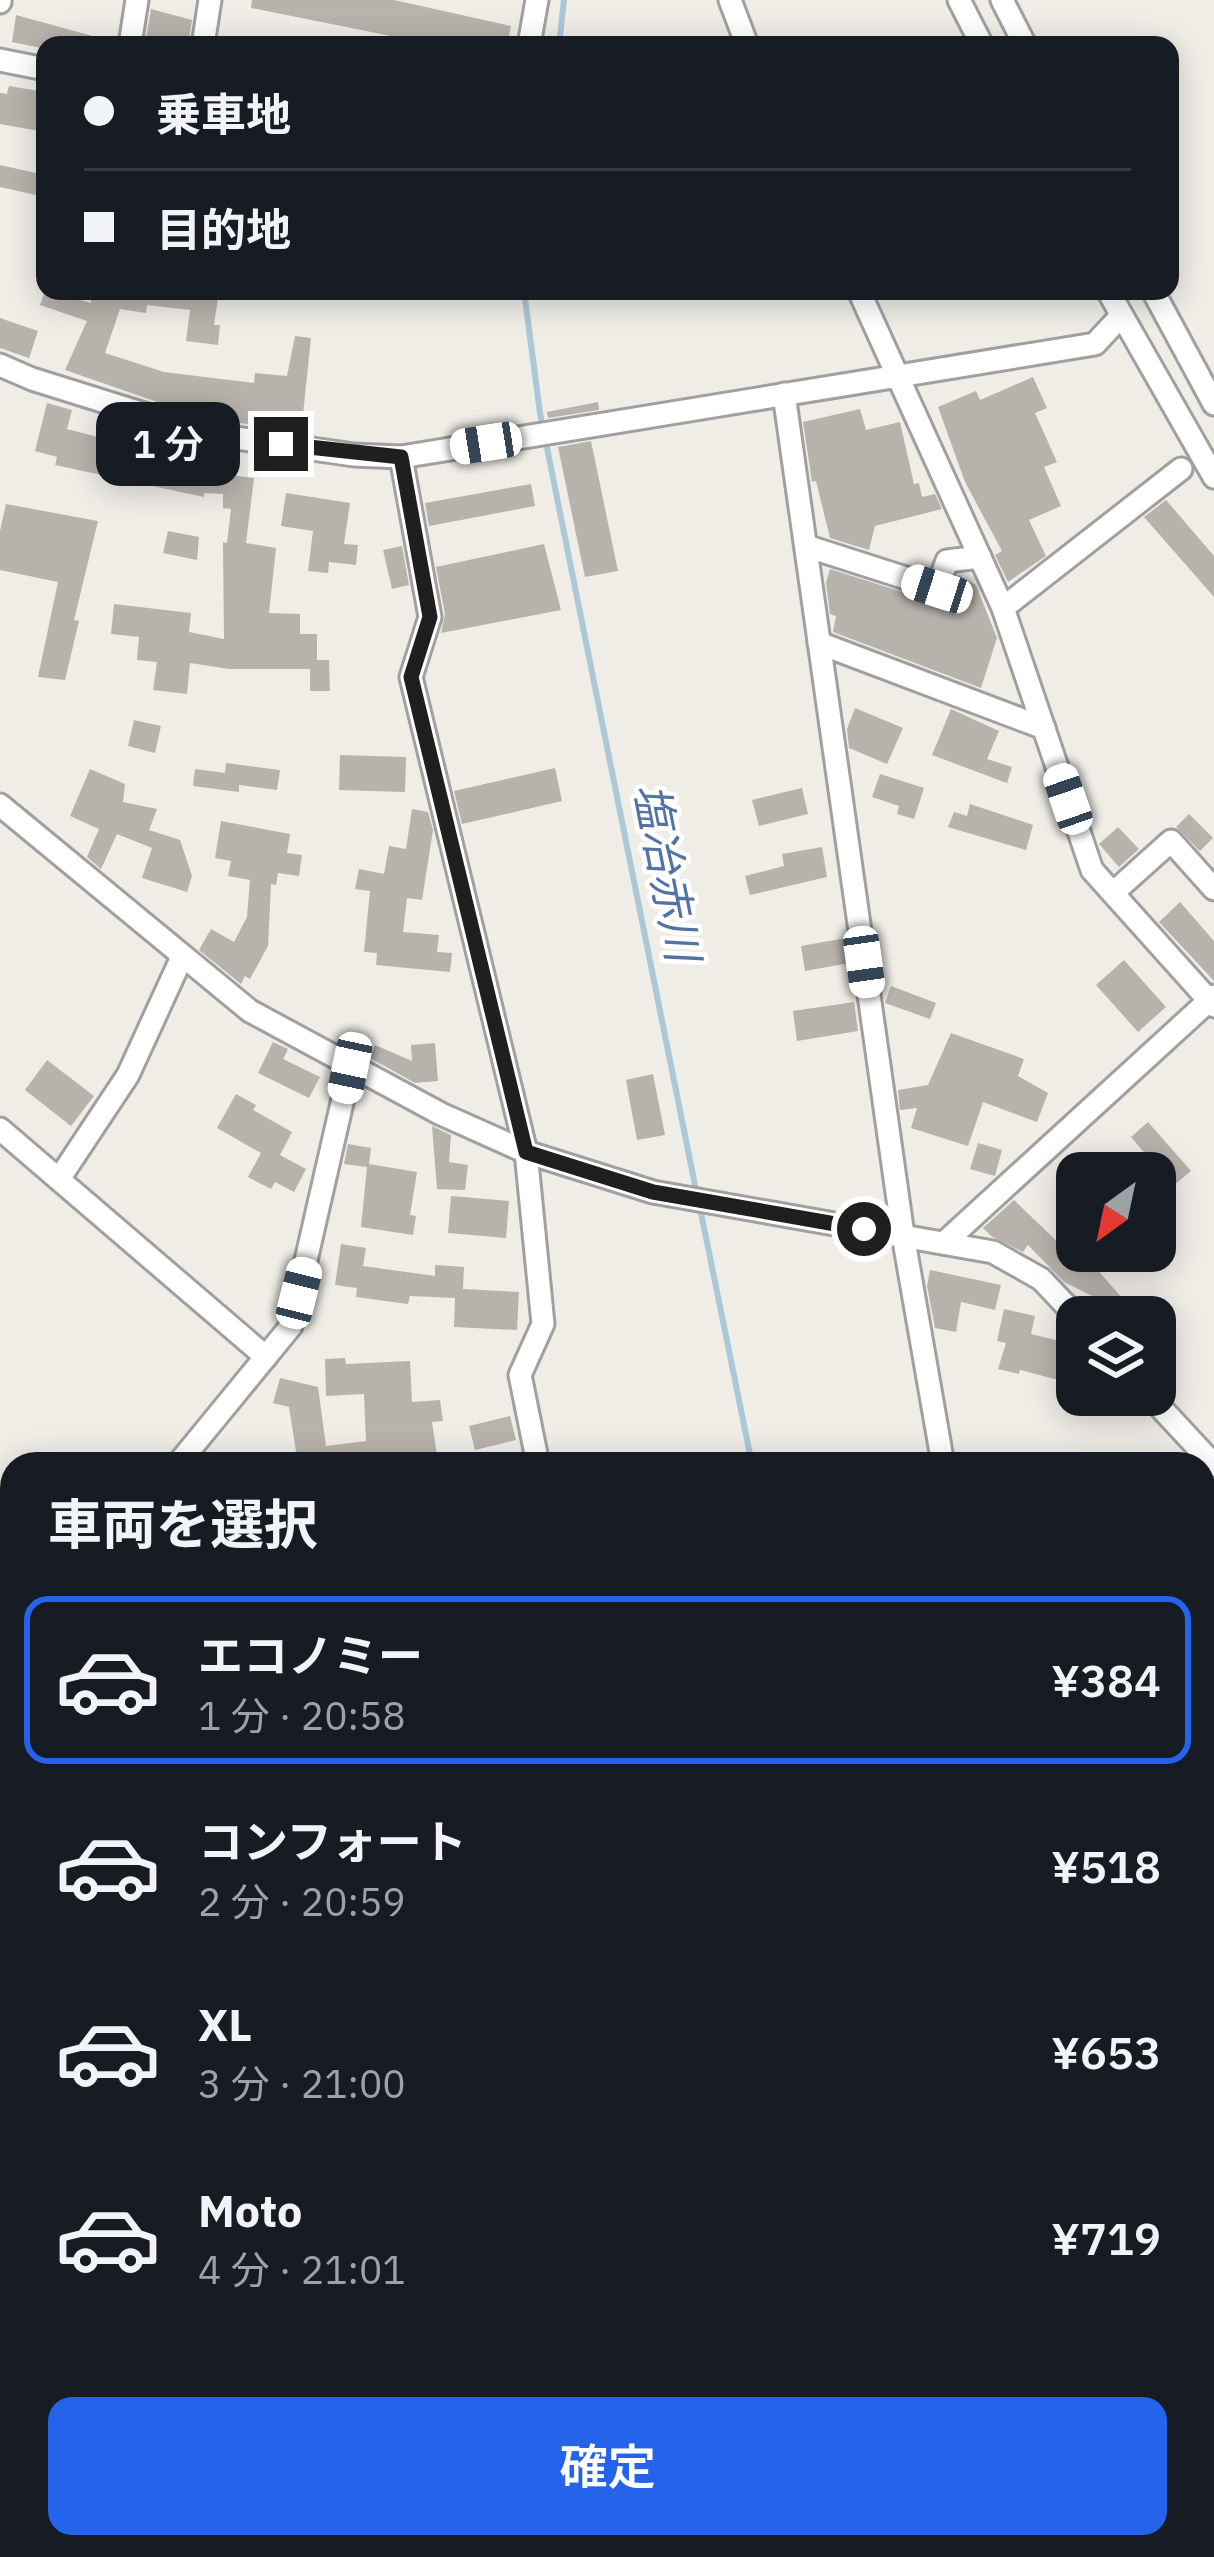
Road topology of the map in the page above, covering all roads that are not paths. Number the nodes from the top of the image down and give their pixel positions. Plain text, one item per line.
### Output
1 (136, 0) edge
2 (210, 0) edge
3 (537, 0) edge
4 (730, 0) edge
5 (958, 0) edge
6 (1002, 0) edge
7 (131, 36) edge
8 (204, 36) edge
9 (531, 36) edge
10 (744, 36) edge
11 (977, 36) edge
12 (1020, 36) edge
13 (0, 60) edge
14 (36, 67) edge
15 (863, 300) edge
16 (1113, 300) edge
17 (1159, 300) edge
18 (1121, 316) junction
19 (0, 365) edge
20 (897, 374) junction
21 (784, 394) junction
22 (1214, 404) edge
23 (401, 457) junction
24 (1181, 469) dead end
25 (1214, 477) edge
26 (806, 546) junction
27 (980, 556) junction
28 (1003, 608) junction
29 (819, 643) junction
30 (1044, 728) junction
31 (0, 805) edge
32 (1214, 889) edge
33 (1113, 893) junction
34 (182, 957) junction
35 (1212, 1001) edge
36 (350, 1068) junction
37 (0, 1129) edge
38 (526, 1152) junction
39 (59, 1179) junction
40 (903, 1235) junction
41 (944, 1243) junction
42 (1057, 1296) edge
43 (266, 1357) junction
44 (1168, 1416) edge
45 (191, 1452) edge
46 (536, 1452) edge
47 (941, 1452) edge
48 (1202, 1452) edge

1 - 7 street
2 - 8 street
3 - 9 street
4 - 10 street
5 - 11 street
6 - 12 street
13 - 14 street
15 - 20 street
16 - 18 street
17 - 22 street
18 - 20 street
18 - 25 street
19 - 23 street
20 - 21 street
20 - 27 street
21 - 23 street
21 - 26 street
23 - 38 street
24 - 28 street
26 - 27 street
26 - 29 street
27 - 28 street
28 - 30 street
29 - 30 street
29 - 40 street
30 - 33 street
31 - 34 street
32 - 33 street
33 - 35 street
34 - 36 street
34 - 39 street
35 - 41 street
36 - 38 street
36 - 43 street
37 - 39 street
38 - 40 street
38 - 46 street
39 - 43 street
40 - 41 street
40 - 47 street
41 - 42 street
43 - 45 street
44 - 48 street

